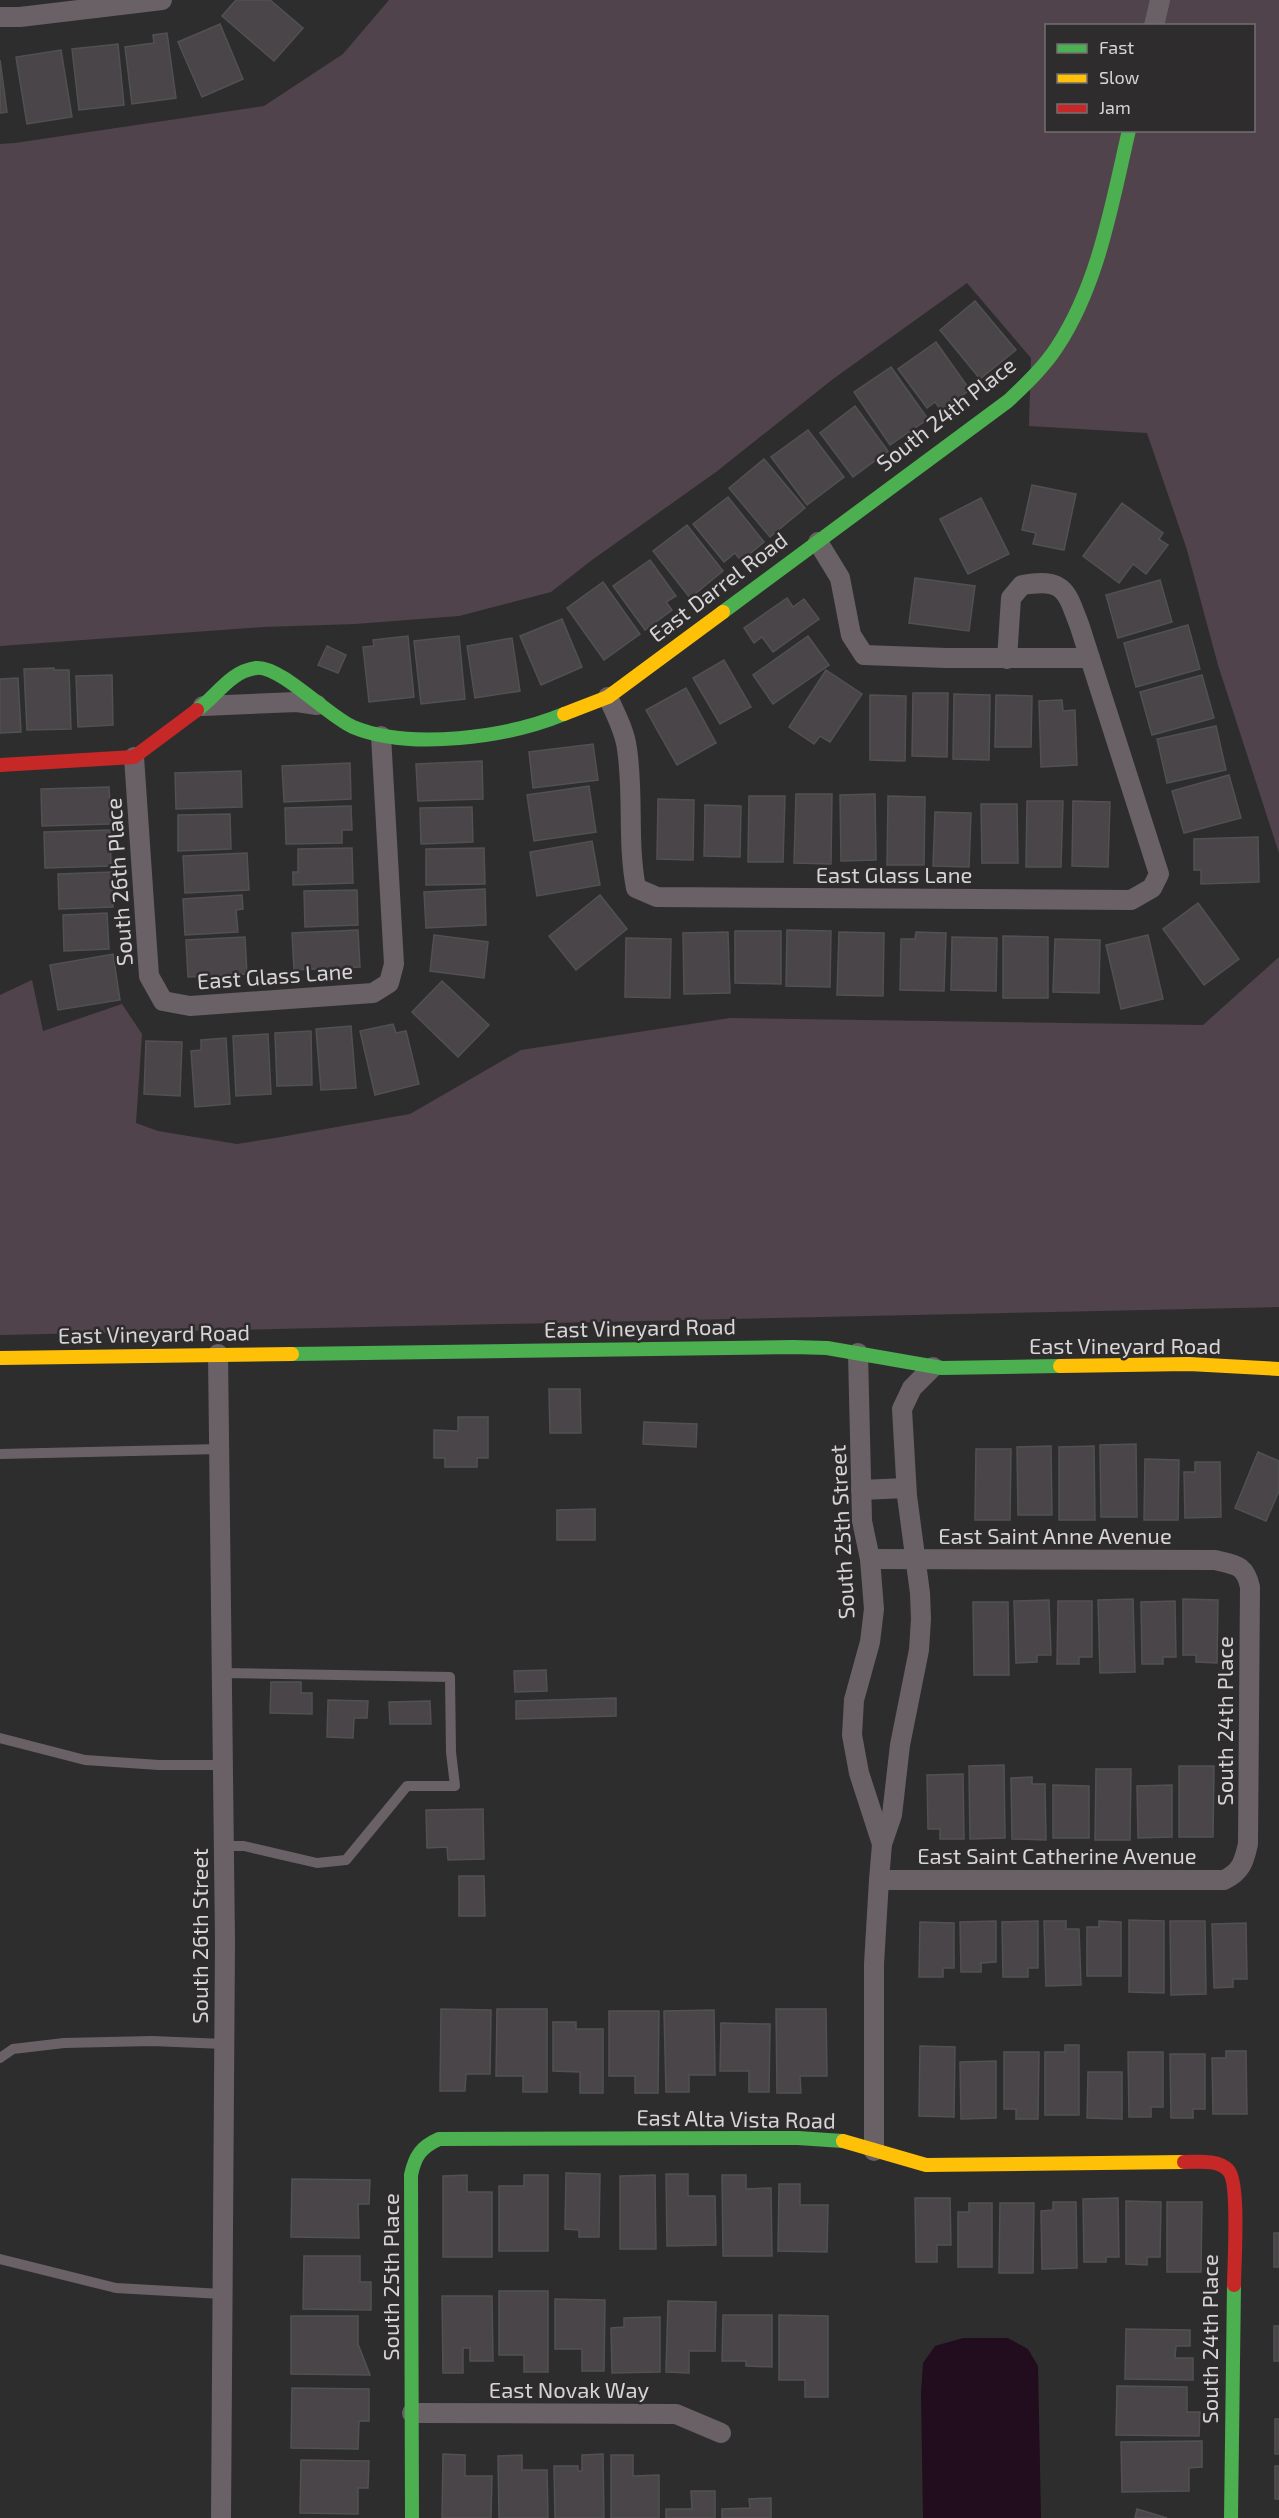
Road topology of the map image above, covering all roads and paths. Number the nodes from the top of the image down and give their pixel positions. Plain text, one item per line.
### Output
1 (162, 0) edge
2 (1160, 0) edge
3 (0, 17) edge
4 (1154, 24) edge
5 (1129, 132) edge
6 (818, 542) junction
7 (1090, 658) junction
8 (1007, 659) junction
9 (608, 697) junction
10 (318, 705) junction
11 (203, 706) junction
12 (381, 736) junction
13 (134, 757) junction
14 (0, 765) edge
15 (163, 1001) joint
16 (858, 1353) junction
17 (218, 1354) junction
18 (0, 1358) edge
19 (933, 1367) junction
20 (1279, 1369) edge
21 (220, 1449) junction
22 (0, 1454) edge
23 (906, 1488) junction
24 (861, 1490) junction
25 (870, 1559) junction
26 (914, 1559) junction
27 (1240, 1566) joint
28 (222, 1673) junction
29 (0, 1737) edge
30 (223, 1765) junction
31 (882, 1844) junction
32 (224, 1846) junction
33 (1234, 1875) joint
34 (879, 1880) junction
35 (224, 2044) junction
36 (0, 2058) edge
37 (425, 2144) joint
38 (874, 2151) junction
39 (1224, 2165) joint
40 (0, 2259) edge
41 (222, 2294) junction
42 (412, 2413) junction
43 (721, 2433) dead end
44 (221, 2518) edge
45 (412, 2518) edge
46 (1231, 2518) edge

1 - 3 street
2 - 4 street
5 - 6 street, South 24th Place
6 - 8 street, East Darrel Road
6 - 9 street, East Darrel Road
7 - 8 street, East Darrel Road
7 - 8 street
7 - 9 street, East Glass Lane
9 - 12 street, East Darrel Road
10 - 11 street, East Darrel Road
10 - 11 street, East Darrel Road
10 - 12 street, East Darrel Road
11 - 13 street, East Darrel Road
12 - 15 street, East Glass Lane
13 - 14 street
13 - 15 street, South 26th Place
16 - 17 street, East Vineyard Road
16 - 19 street, East Vineyard Road
16 - 24 street, South 25th Street
17 - 18 street, East Vineyard Road
17 - 21 street, South 26th Street
19 - 20 street, East Vineyard Road
19 - 23 street, South 25th Street
21 - 22 lane
21 - 28 street, South 26th Street
23 - 24 street
23 - 26 street, South 25th Street
24 - 25 street, South 25th Street
25 - 26 street, East Saint Anne Avenue
25 - 31 street, South 25th Street
26 - 27 street, East Saint Anne Avenue
26 - 31 street, South 25th Street
27 - 33 street, South 24th Place
28 - 30 street, South 26th Street
28 - 32 lane
29 - 30 lane
30 - 32 street, South 26th Street
31 - 34 street, South 25th Street
32 - 35 street, South 26th Street
33 - 34 street, East Saint Catherine Avenue
34 - 38 street, South 25th Street
35 - 36 lane
35 - 41 street, South 26th Street
37 - 38 street, East Alta Vista Road
37 - 42 street, South 25th Place
38 - 39 street, East Alta Vista Road
39 - 46 street, South 24th Place
40 - 41 lane
41 - 44 street, South 26th Street
42 - 43 street, East Novak Way
42 - 45 street

